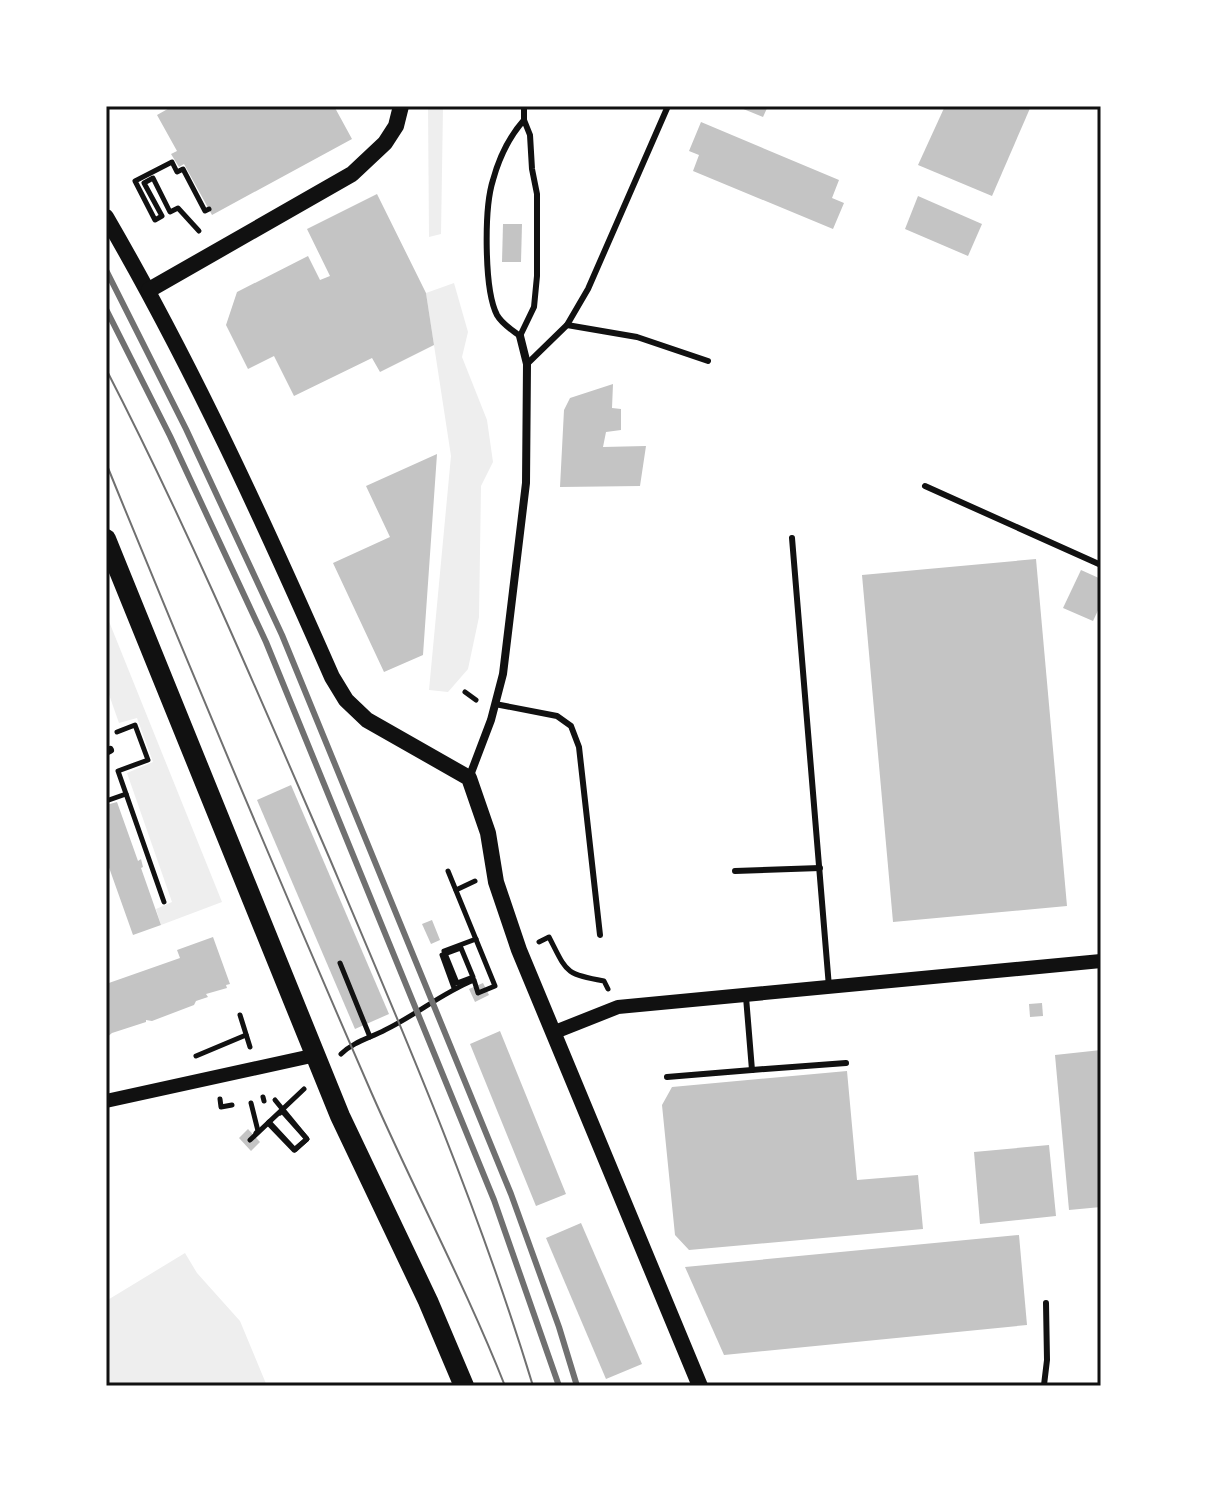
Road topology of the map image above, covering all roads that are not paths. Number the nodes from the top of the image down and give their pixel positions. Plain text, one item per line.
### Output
1 (401, 106) edge
2 (524, 106) edge
3 (668, 106) edge
4 (524, 120) junction
5 (106, 217) edge
6 (149, 290) junction
7 (567, 325) junction
8 (520, 336) junction
9 (708, 361) dead end
10 (527, 364) junction
11 (925, 486) dead end
12 (792, 538) dead end
13 (106, 539) edge
14 (1101, 565) edge
15 (495, 704) junction
16 (469, 778) junction
17 (820, 868) junction
18 (735, 871) dead end
19 (600, 935) dead end
20 (1101, 961) edge
21 (829, 987) junction
22 (746, 993) junction
23 (555, 1032) junction
24 (316, 1055) junction
25 (846, 1063) dead end
26 (752, 1070) junction
27 (667, 1077) dead end
28 (106, 1101) edge
29 (1046, 1303) dead end
30 (1044, 1385) edge
31 (464, 1386) edge
32 (700, 1386) edge
33 (1030, 1386) edge

1 - 6 main road
2 - 4 lane
3 - 7 lane
4 - 8 lane
4 - 8 lane
5 - 6 main road
6 - 16 main road
7 - 9 lane
7 - 10 lane
8 - 10 street
10 - 15 street
11 - 14 lane
12 - 17 lane
13 - 24 main road
15 - 16 street
15 - 19 lane
16 - 23 main road
17 - 18 lane
17 - 21 lane
20 - 21 street
21 - 22 street
22 - 23 street
22 - 26 lane
23 - 32 main road
24 - 28 street
24 - 31 main road
25 - 26 lane
26 - 27 lane
29 - 30 lane
30 - 33 lane

